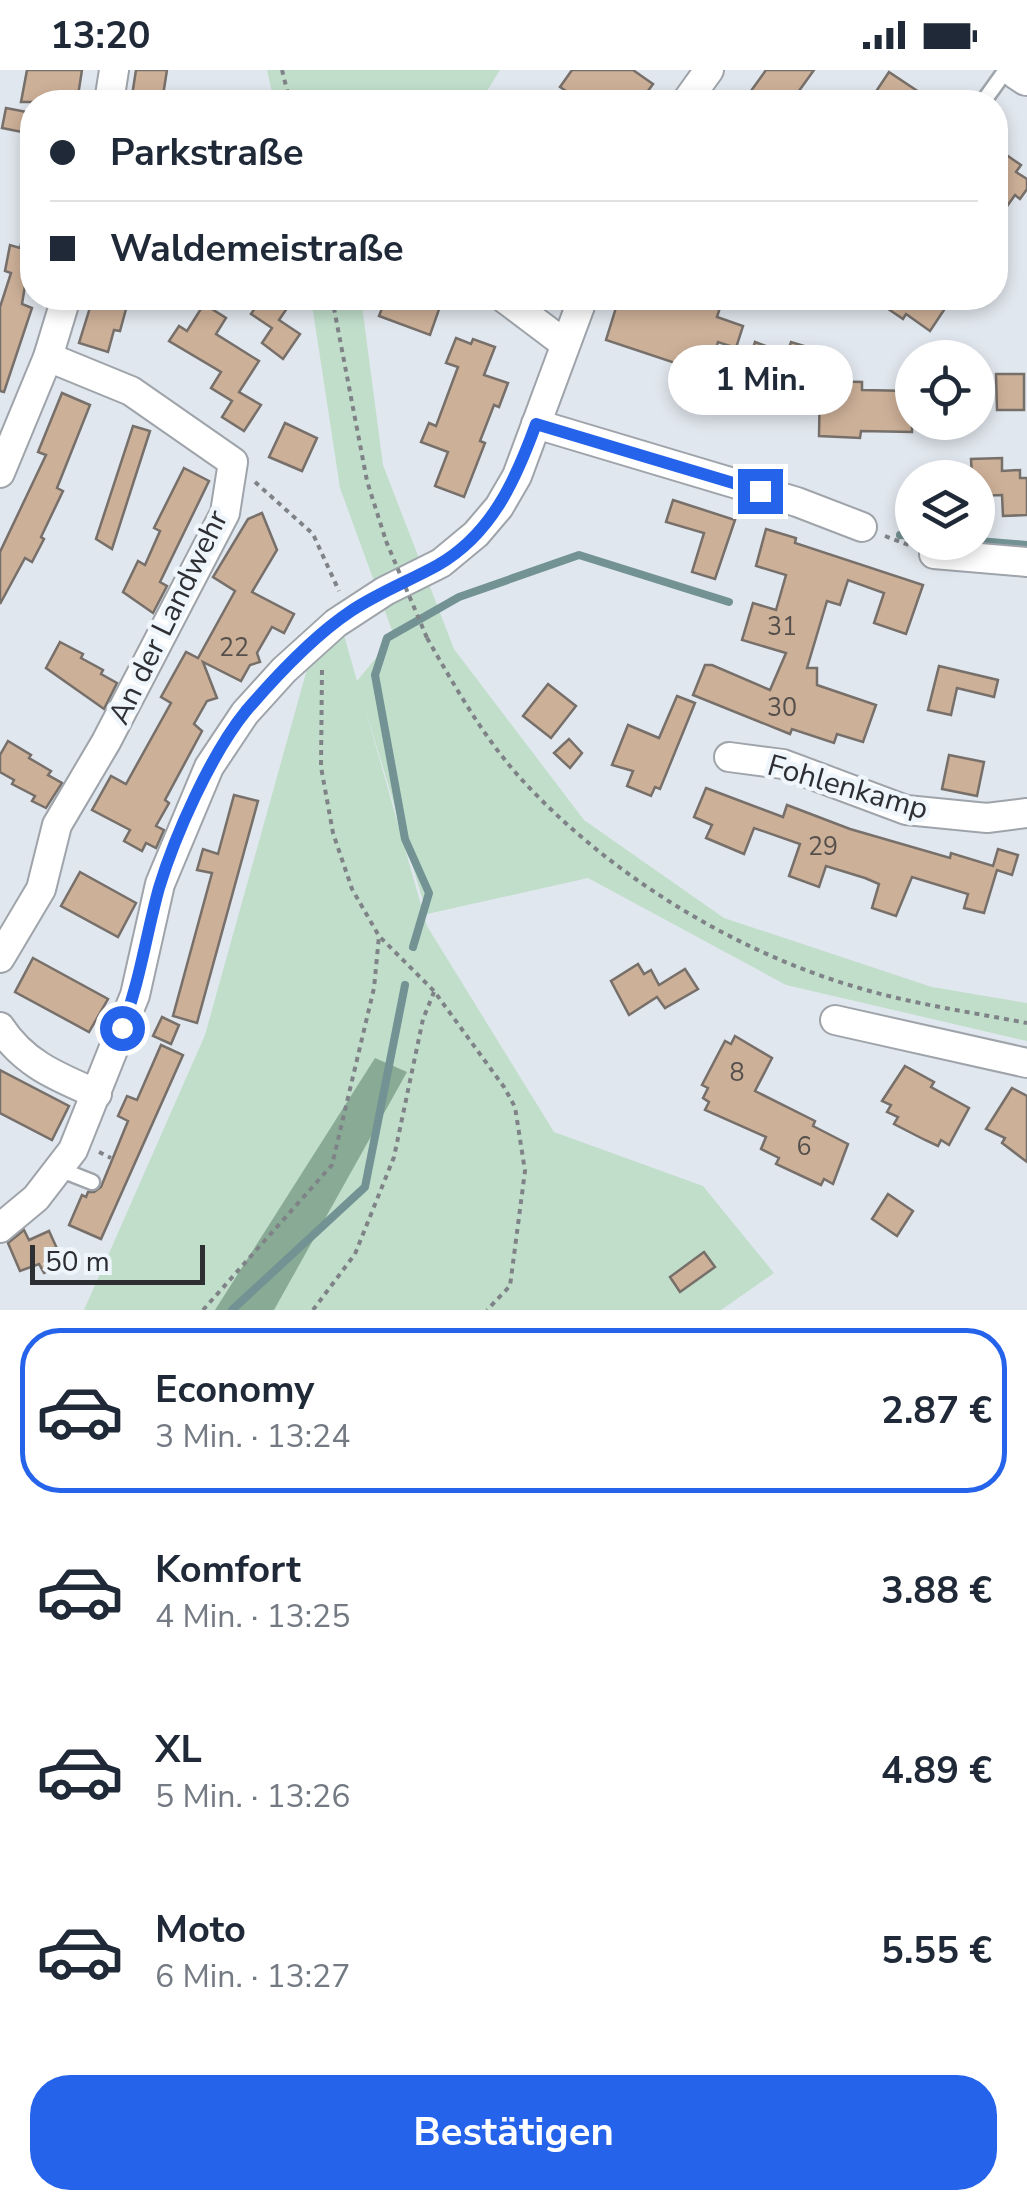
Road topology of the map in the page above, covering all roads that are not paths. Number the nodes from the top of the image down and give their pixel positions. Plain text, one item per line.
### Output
1 (1018, 70) edge
2 (1027, 76) edge
3 (62, 310) edge
4 (520, 310) edge
5 (578, 310) edge
6 (565, 344) junction
7 (48, 357) junction
8 (536, 424) junction
9 (0, 473) edge
10 (862, 528) road end
11 (995, 559) edge
12 (1027, 562) edge
13 (730, 758) dead end
14 (1027, 813) edge
15 (0, 958) edge
16 (835, 1020) dead end
17 (0, 1027) edge
18 (1027, 1064) edge
19 (97, 1094) junction
20 (59, 1168) junction
21 (92, 1182) dead end
22 (0, 1228) edge

1 - 2 main road
3 - 7 street
4 - 6 street
5 - 6 street
6 - 8 street
7 - 9 street
7 - 15 street, An der Landwehr
8 - 10 street
8 - 19 street
11 - 12 street
13 - 14 street, Fohlenkamp
16 - 18 street
17 - 19 street
19 - 20 street
20 - 21 lane
20 - 22 street

